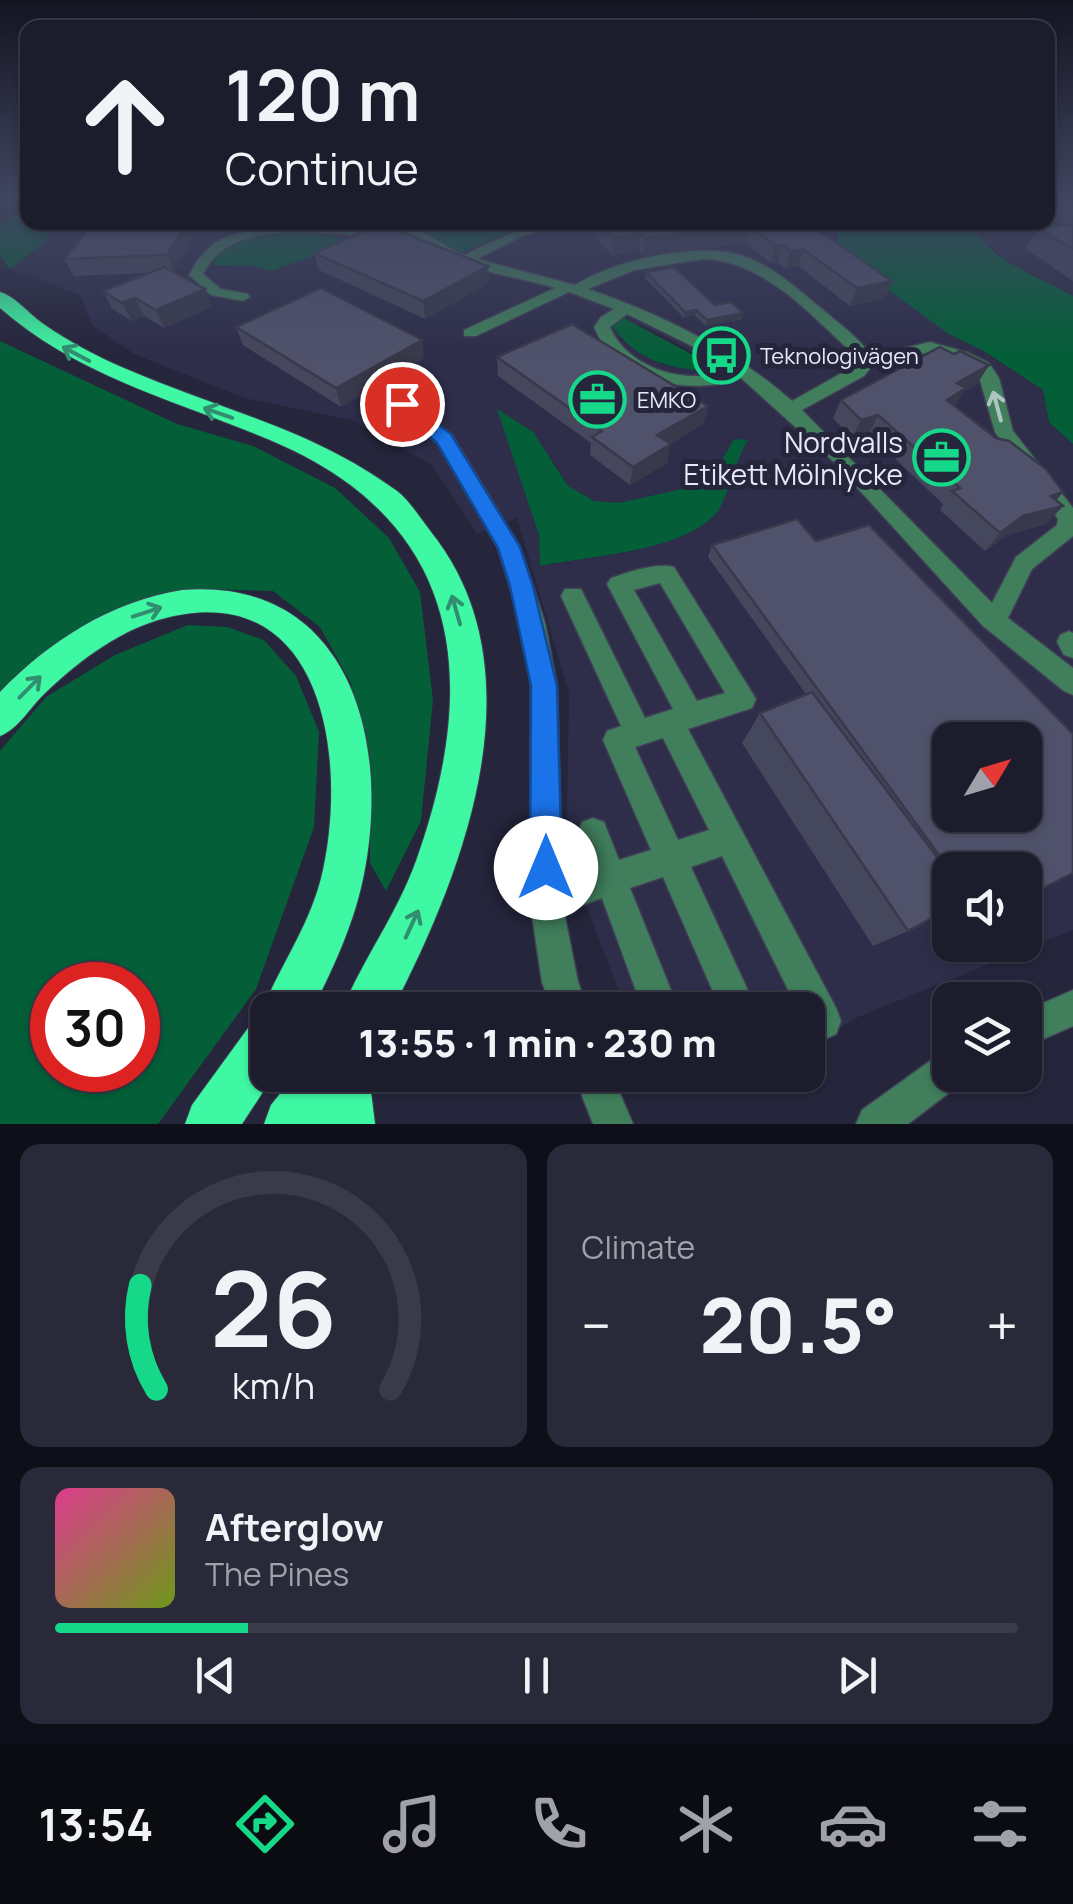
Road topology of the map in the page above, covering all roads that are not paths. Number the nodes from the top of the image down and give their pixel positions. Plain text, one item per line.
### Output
1 (217, 250) edge
2 (443, 250) edge
3 (486, 250) edge
4 (468, 260) junction
5 (572, 288) junction
6 (243, 297) dead end
7 (0, 298) edge
8 (627, 308) junction
9 (470, 333) dead end
10 (864, 361) junction
11 (743, 371) junction
12 (402, 404) dead end
13 (792, 408) junction
14 (573, 596) dead end
15 (992, 619) junction
16 (1073, 683) edge
17 (0, 719) edge
18 (680, 719) junction
19 (638, 733) junction
20 (593, 833) dead end
21 (729, 838) junction
22 (671, 858) junction
23 (611, 879) junction
24 (546, 902) junction
25 (295, 992) edge
26 (377, 992) edge
27 (564, 992) edge
28 (654, 992) edge
29 (731, 992) edge
30 (809, 992) edge
31 (1073, 1008) edge
32 (1042, 1022) edge
33 (250, 1067) edge
34 (932, 1082) edge
35 (314, 1092) edge
36 (346, 1092) edge
37 (601, 1092) edge
38 (211, 1124) edge
39 (290, 1124) edge
40 (350, 1124) edge
41 (613, 1124) edge
42 (876, 1124) edge

1 - 6 street
2 - 4 street
3 - 4 street
4 - 5 street
5 - 8 street
5 - 9 street
5 - 10 street
26 -> 7 highway
8 - 11 street
8 - 11 street
10 - 13 street
15 -> 10 street
11 - 13 street
12 - 24 street
13 - 15 street
14 - 19 street
15 - 16 street
17 -> 25 highway
18 - 18 street
18 - 19 street
18 - 21 street
19 - 22 street
20 - 23 street
21 - 22 street
21 - 30 street
22 - 23 street
22 - 29 street
23 - 24 street
23 - 28 street
24 - 27 street
31 - 32 street
33 - 38 highway
34 - 42 street
35 - 39 highway
36 - 40 highway
37 - 41 street

